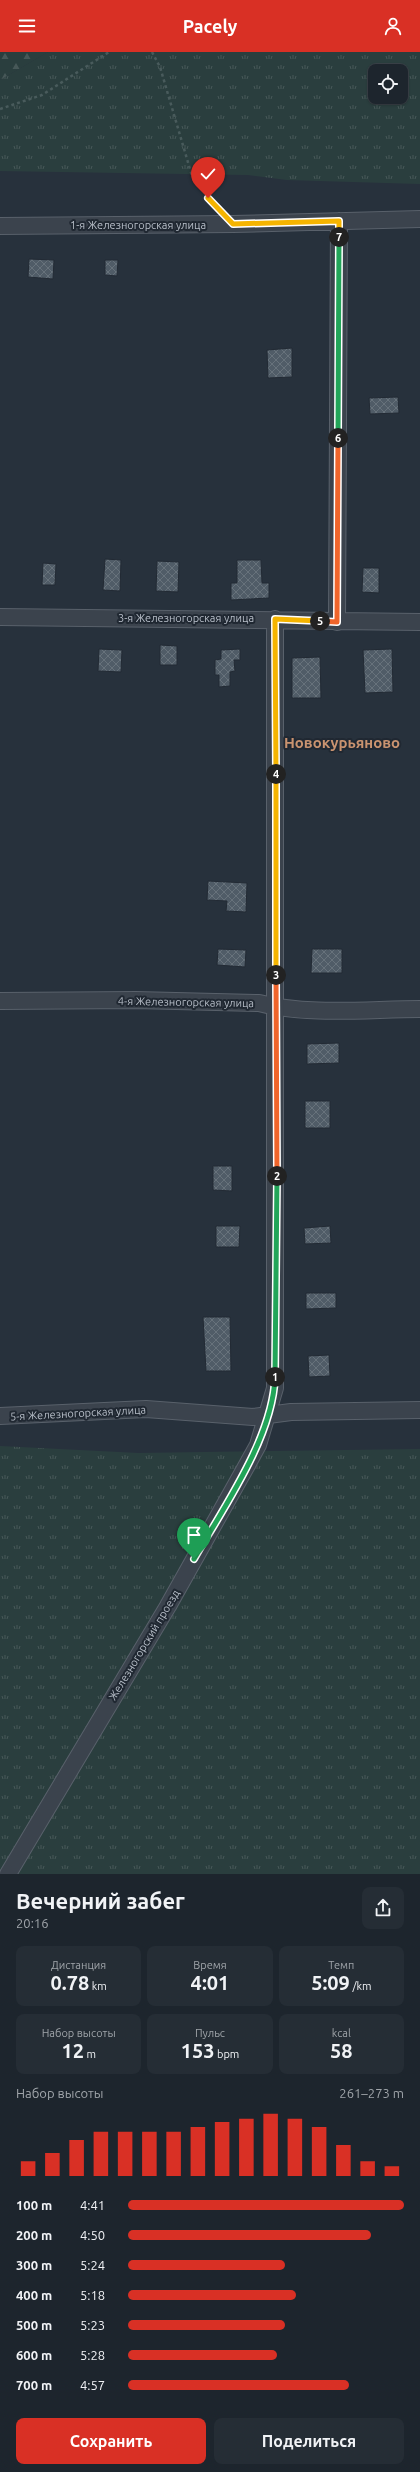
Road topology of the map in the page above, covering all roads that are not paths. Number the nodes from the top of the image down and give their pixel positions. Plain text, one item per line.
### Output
1 (420, 219) edge
2 (339, 221) junction
3 (0, 226) edge
4 (0, 617) edge
5 (275, 619) junction
6 (337, 622) junction
7 (420, 622) edge
8 (0, 1001) edge
9 (276, 1008) junction
10 (420, 1009) edge
11 (420, 1410) edge
12 (0, 1416) edge
13 (267, 1417) junction
14 (8, 1874) edge

1 - 2 street, 1-я Железногорская улица
2 - 3 street, 1-я Железногорская улица
2 - 6 street
4 - 5 street, 3-я Железногорская улица
5 - 6 street, 3-я Железногорская улица
5 - 9 street, Железногорский проезд
6 - 7 street, 3-я Железногорская улица
8 - 9 street, 4-я Железногорская улица
9 - 10 street, 4-я Железногорская улица
9 - 13 street, Железногорский проезд
11 - 13 street, 5-я Железногорская улица
12 - 13 street, 5-я Железногорская улица
13 - 14 street, Железногорский проезд

